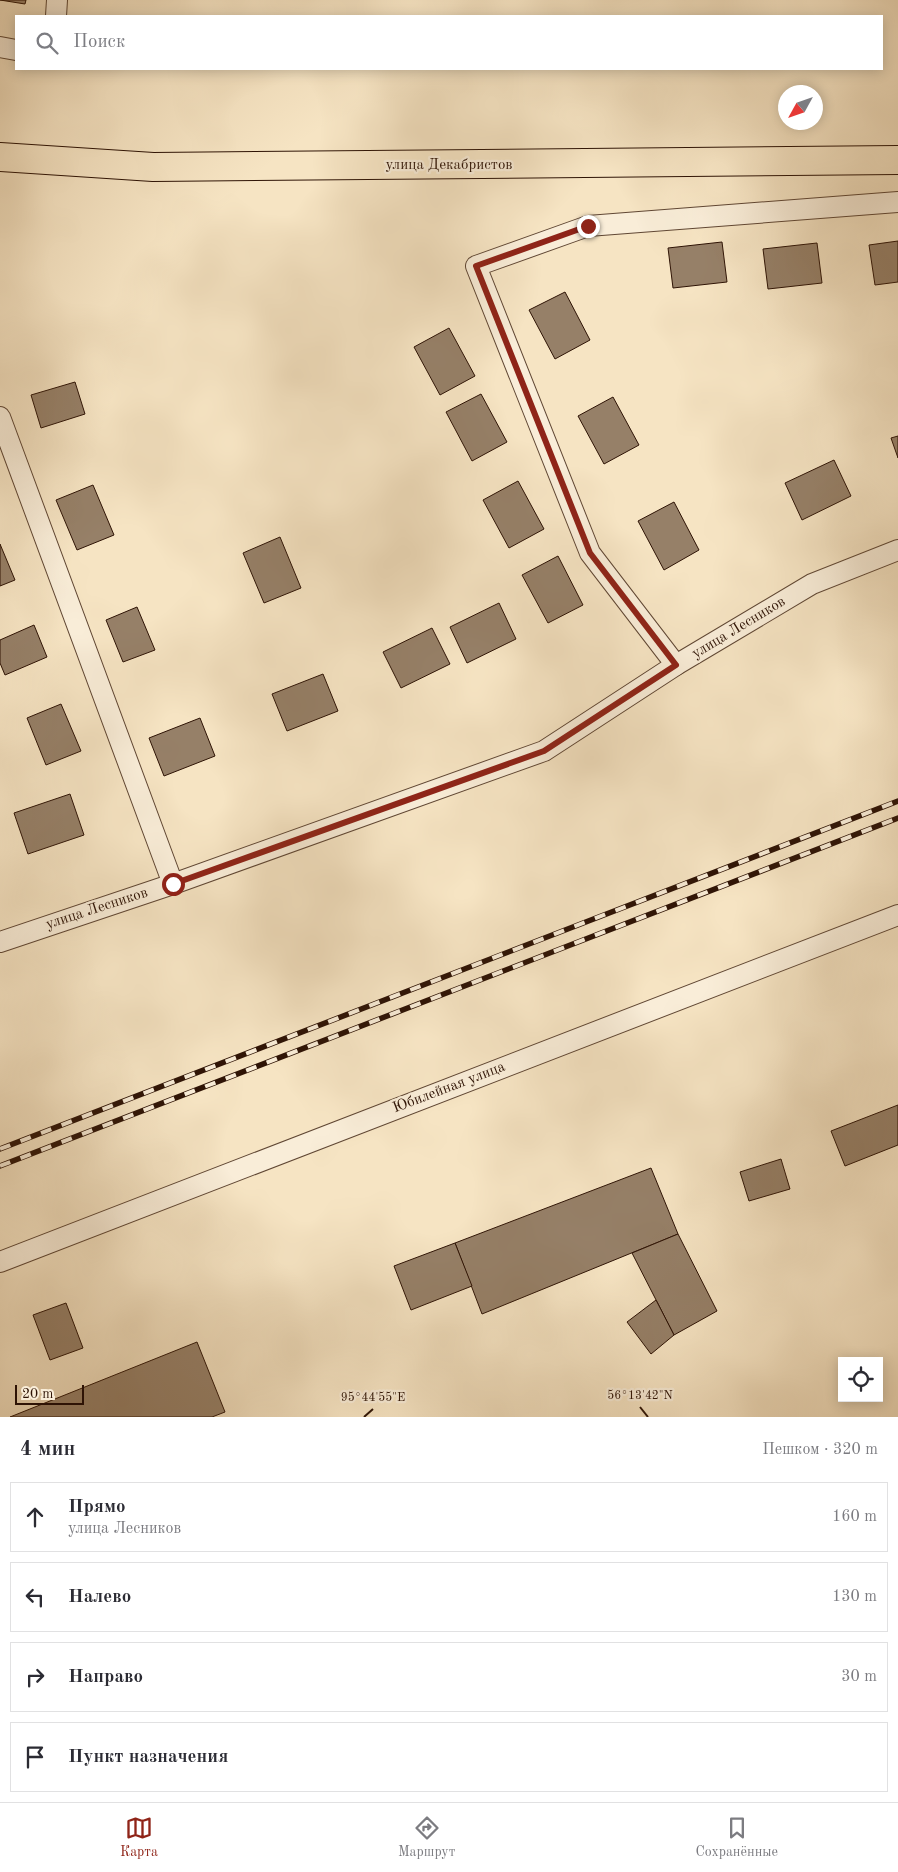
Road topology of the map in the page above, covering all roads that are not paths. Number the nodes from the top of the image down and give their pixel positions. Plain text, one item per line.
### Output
1 (57, 0) edge
2 (56, 15) edge
3 (0, 47) edge
4 (15, 50) edge
5 (0, 157) edge
6 (898, 160) edge
7 (898, 202) edge
8 (0, 416) edge
9 (898, 550) edge
10 (676, 665) junction
11 (173, 884) junction
12 (898, 915) edge
13 (0, 942) edge
14 (0, 1262) edge

1 - 2 street
3 - 4 street
5 - 6 main road, улица Декабристов
7 - 10 street
8 - 11 street
9 - 10 street, улица Лесников
10 - 11 street, улица Лесников
11 - 13 street, улица Лесников
12 - 14 street, Юбилейная улица

